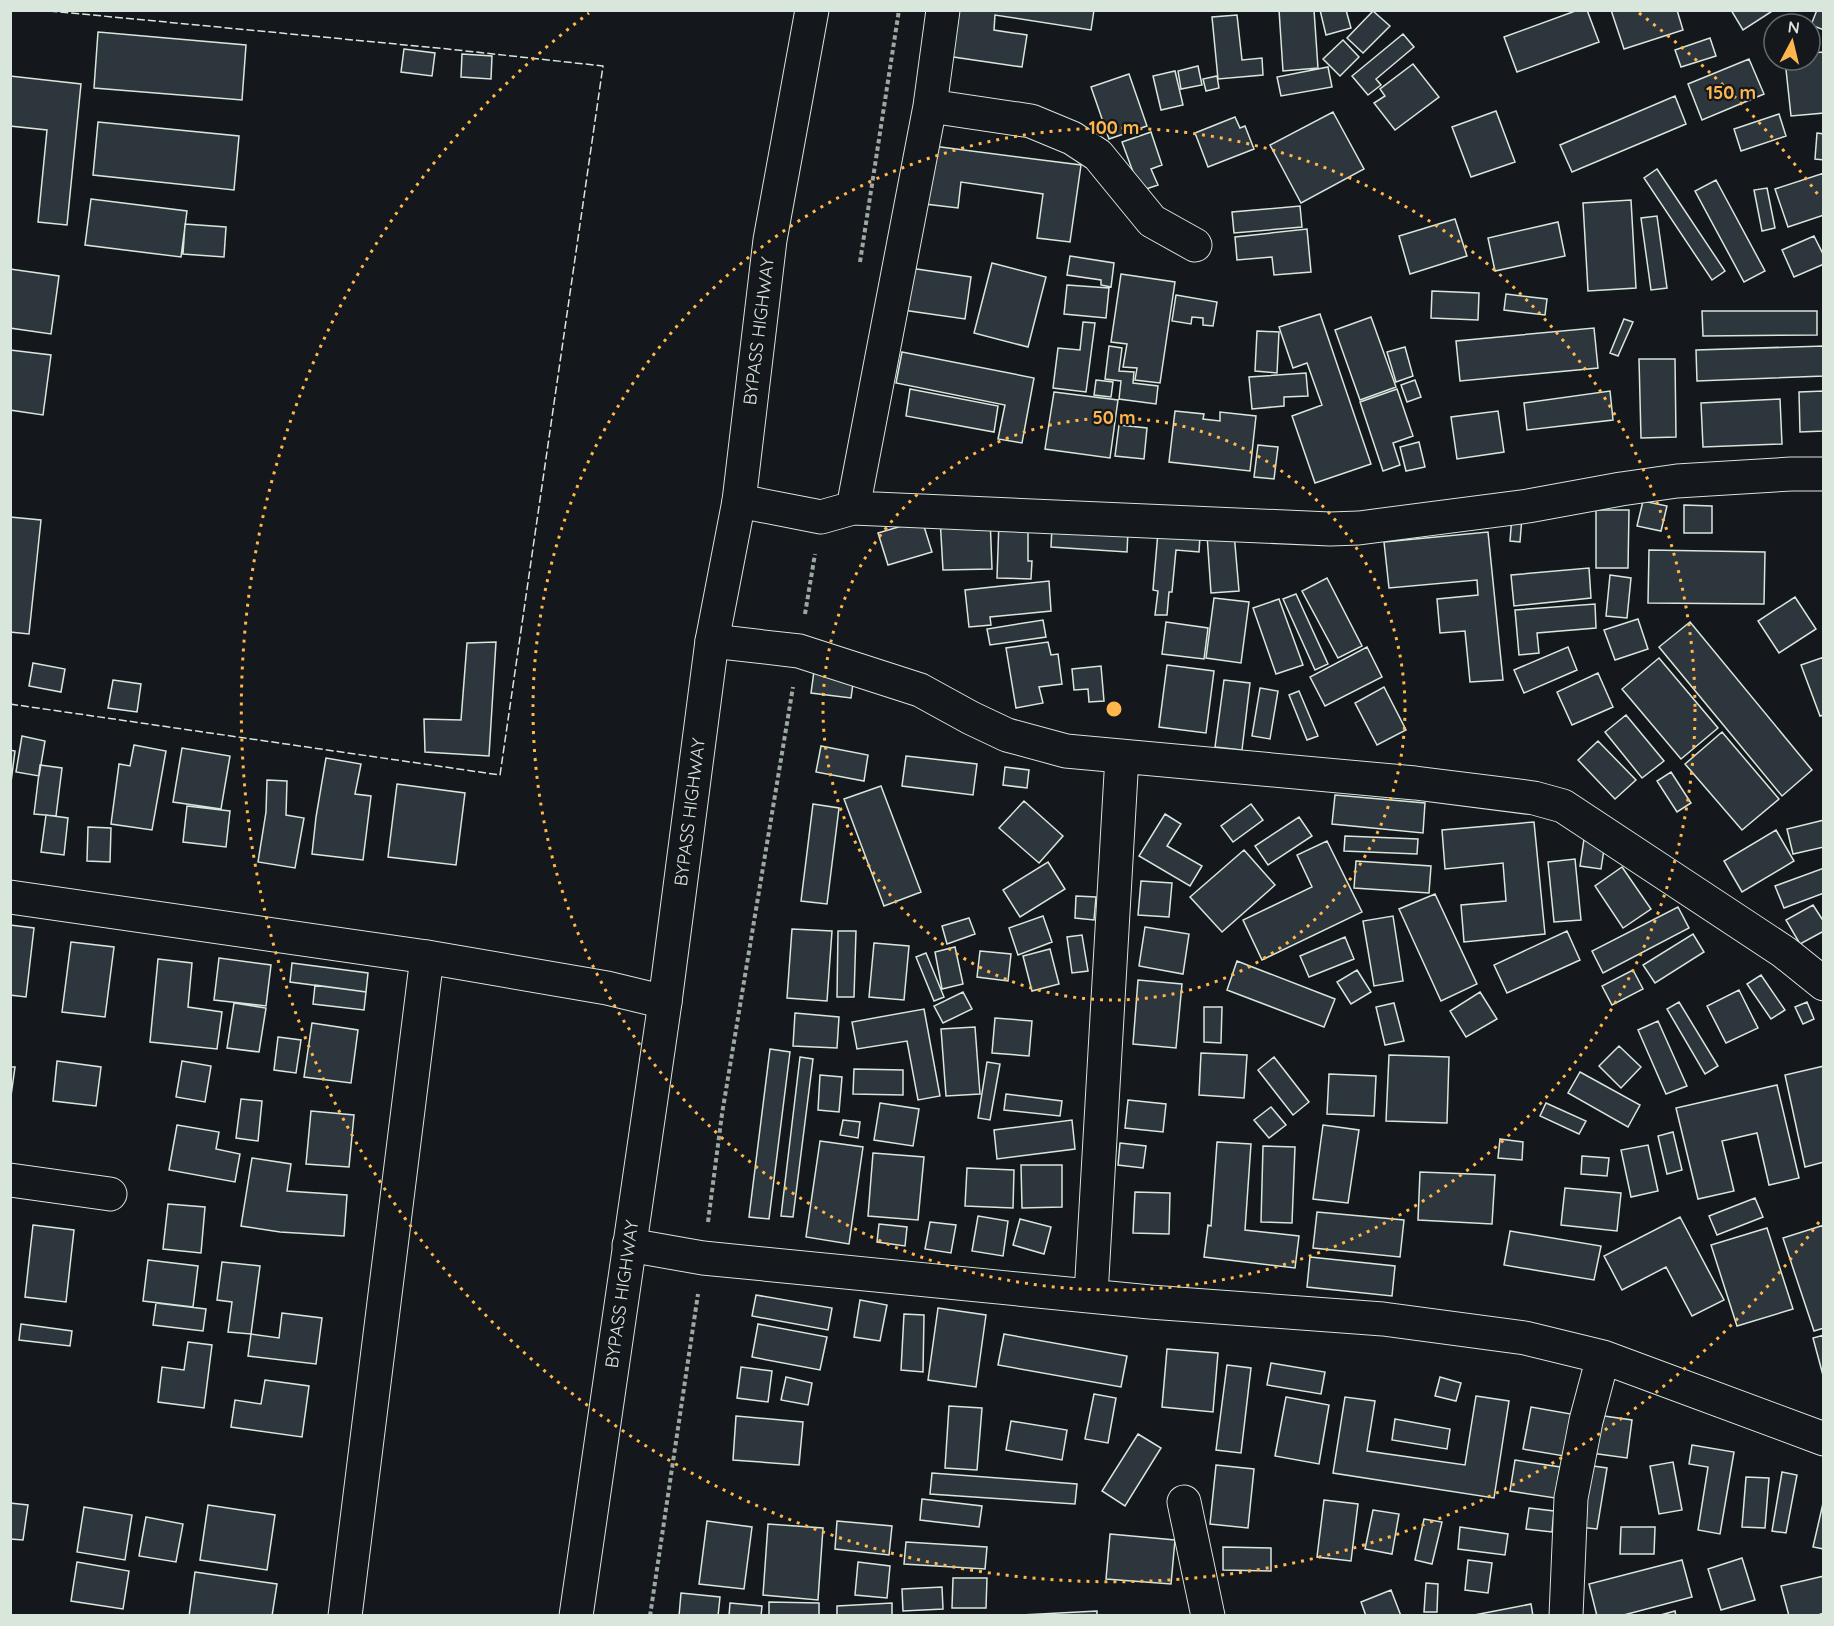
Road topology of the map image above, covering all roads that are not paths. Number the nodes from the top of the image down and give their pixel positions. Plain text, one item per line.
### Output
1 (812, 10) edge
2 (943, 10) edge
3 (930, 106) junction
4 (1195, 245) dead end
5 (1824, 474) edge
6 (739, 501) junction
7 (853, 508) junction
8 (712, 641) junction
9 (1122, 756) junction
10 (10, 897) edge
11 (428, 957) junction
12 (1824, 984) edge
13 (665, 1002) junction
14 (10, 1180) edge
15 (110, 1194) dead end
16 (629, 1245) junction
17 (1091, 1295) junction
18 (1603, 1357) junction
19 (1824, 1438) edge
20 (1184, 1502) dead end
21 (345, 1616) edge
22 (576, 1616) edge
23 (1208, 1616) edge
24 (1566, 1616) edge

1 - 6 street, BYPASS HIGHWAY
2 - 3 street
3 - 4 street
3 - 7 street
5 - 7 street
6 - 7 street
6 - 8 street, BYPASS HIGHWAY
8 - 9 street
8 - 13 street, BYPASS HIGHWAY
9 - 12 street
9 - 17 street
10 - 11 street
11 - 13 street
11 - 21 street
13 - 16 street, BYPASS HIGHWAY
14 - 15 street
16 - 17 street
16 - 22 street, BYPASS HIGHWAY
17 - 18 street
18 - 19 street
18 - 24 street
20 - 23 street

